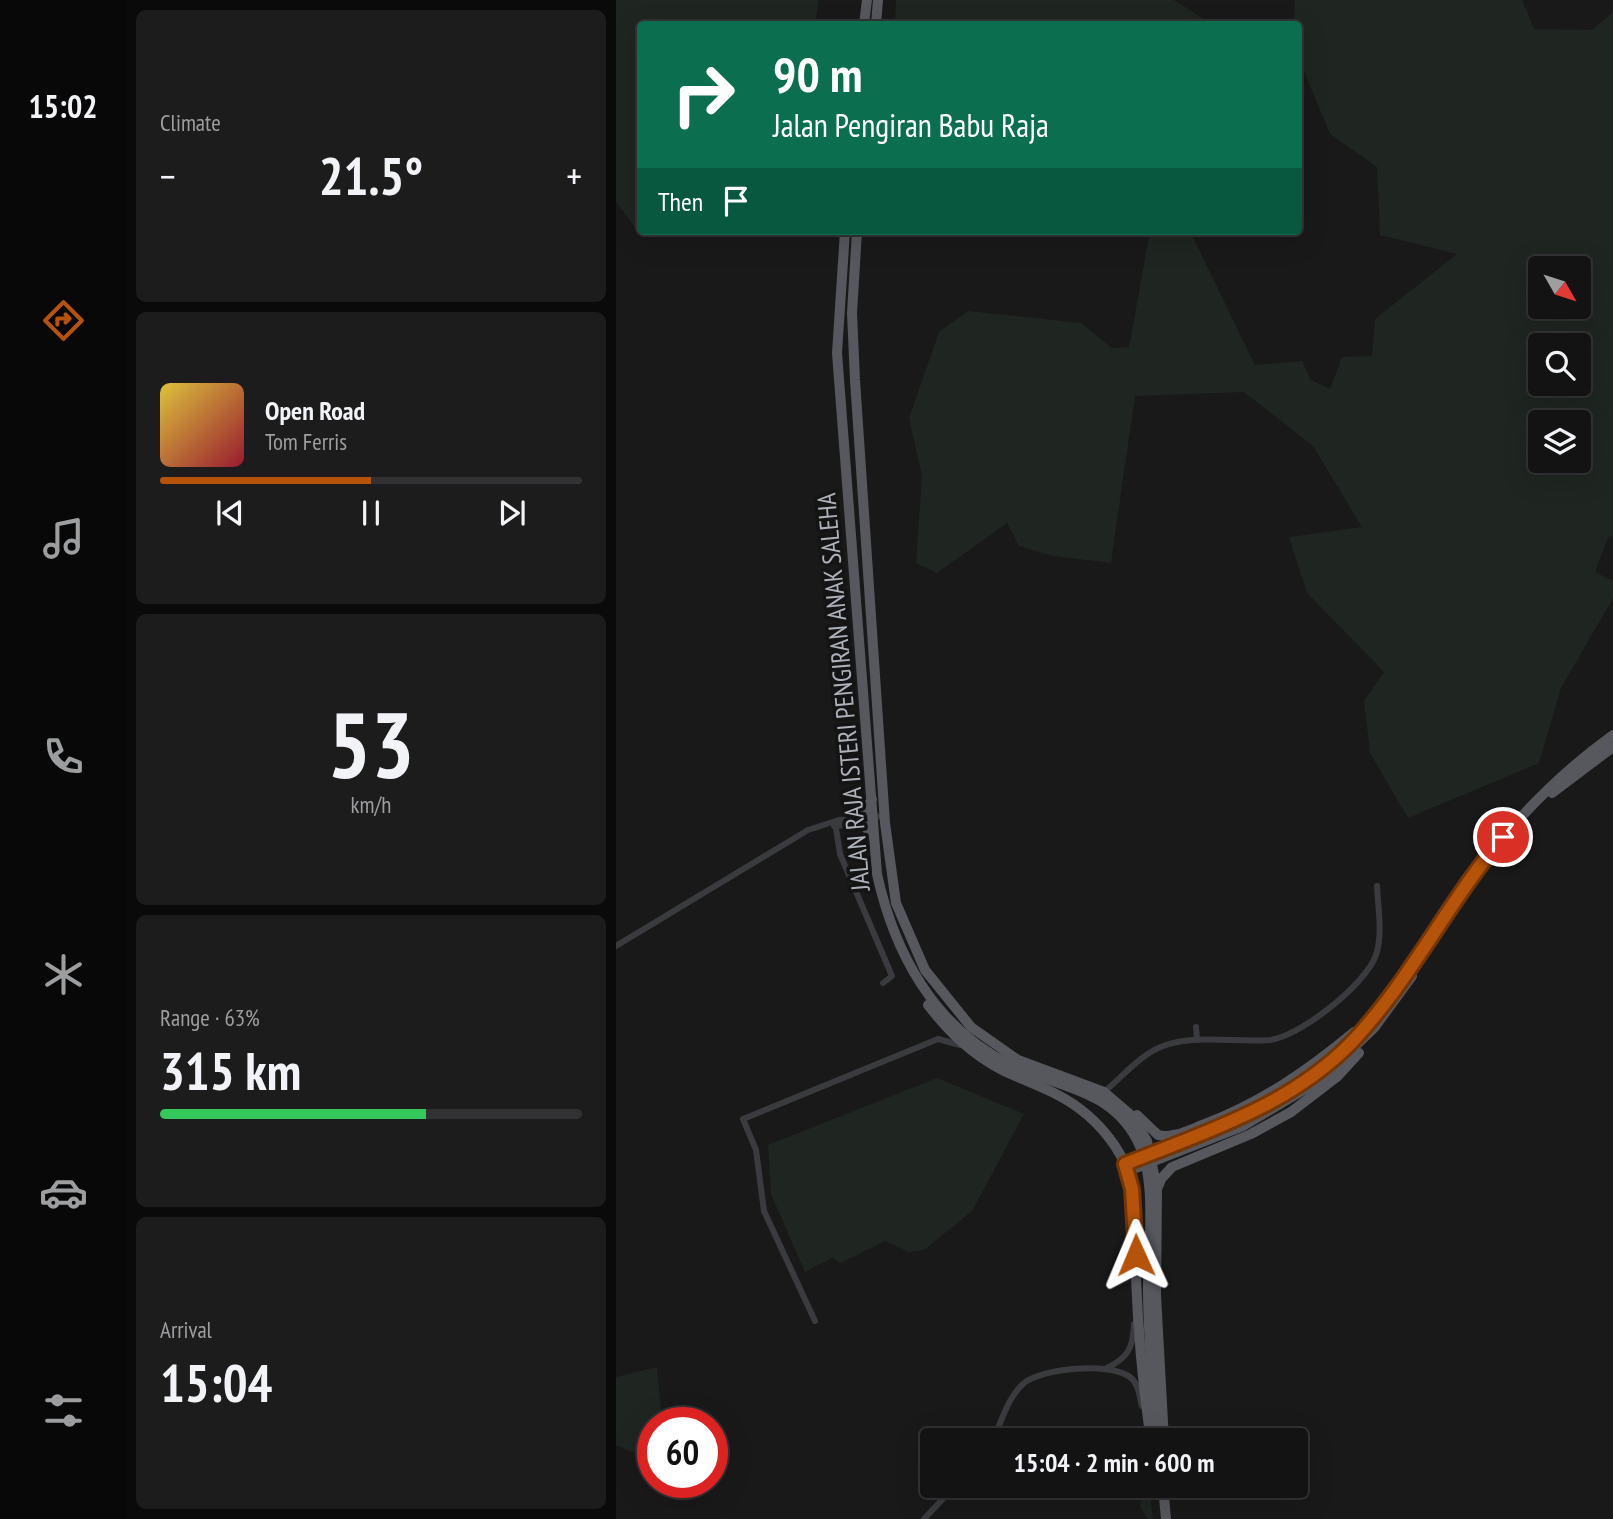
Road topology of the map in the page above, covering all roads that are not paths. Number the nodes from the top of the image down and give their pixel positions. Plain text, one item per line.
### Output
1 (867, 0) edge
2 (878, 0) edge
3 (864, 21) edge
4 (876, 21) edge
5 (845, 235) edge
6 (857, 235) edge
7 (1613, 735) edge
8 (1613, 747) edge
9 (872, 799) junction
10 (850, 819) junction
11 (876, 821) junction
12 (835, 824) junction
13 (1377, 886) dead end
14 (616, 946) edge
15 (915, 976) junction
16 (883, 983) dead end
17 (1385, 1010) junction
18 (945, 1026) junction
19 (1196, 1027) dead end
20 (938, 1039) junction
21 (1196, 1040) junction
22 (969, 1049) junction
23 (1104, 1092) junction
24 (1119, 1103) junction
25 (1183, 1132) junction
26 (1189, 1159) junction
27 (1126, 1168) junction
28 (1157, 1189) junction
29 (1137, 1301) junction
30 (815, 1321) dead end
31 (1103, 1369) junction
32 (998, 1428) edge
33 (1149, 1428) edge
34 (1149, 1428) edge
35 (1153, 1428) edge
36 (1163, 1428) edge
37 (944, 1498) edge
38 (1164, 1498) edge
39 (924, 1519) edge
40 (1166, 1519) edge

1 - 3 main road
2 - 4 main road
5 - 9 main road, JALAN RAJA ISTERI PENGIRAN ANAK SALEHA
6 - 11 main road, JALAN RAJA ISTERI PENGIRAN ANAK SALEHA
7 - 17 main road
8 - 17 main road
9 - 10 main road
9 - 11 main road, JALAN RAJA ISTERI PENGIRAN ANAK SALEHA
10 - 11 street
10 - 12 street
11 - 12 street
11 - 15 main road, JALAN RAJA ISTERI PENGIRAN ANAK SALEHA
11 - 23 main road, JALAN RAJA ISTERI PENGIRAN ANAK SALEHA
12 - 14 street
12 - 16 street
13 - 21 street
15 - 18 main road
15 - 35 main road, JALAN RAJA ISTERI PENGIRAN ANAK SALEHA
17 - 25 main road
17 - 26 main road
17 - 27 main road, bridge
18 - 20 street
18 - 22 main road
19 - 21 street
20 - 22 street
20 - 30 street
21 - 23 street
22 - 27 main road
23 - 24 main road, JALAN RAJA ISTERI PENGIRAN ANAK SALEHA
24 - 25 main road
24 - 28 main road, JALAN RAJA ISTERI PENGIRAN ANAK SALEHA
25 - 26 main road
26 - 28 main road
27 - 29 main road
28 - 36 main road, JALAN RAJA ISTERI PENGIRAN ANAK SALEHA
29 - 31 street
29 - 33 main road
31 - 32 street
31 - 34 street
37 - 39 street
38 - 40 main road

